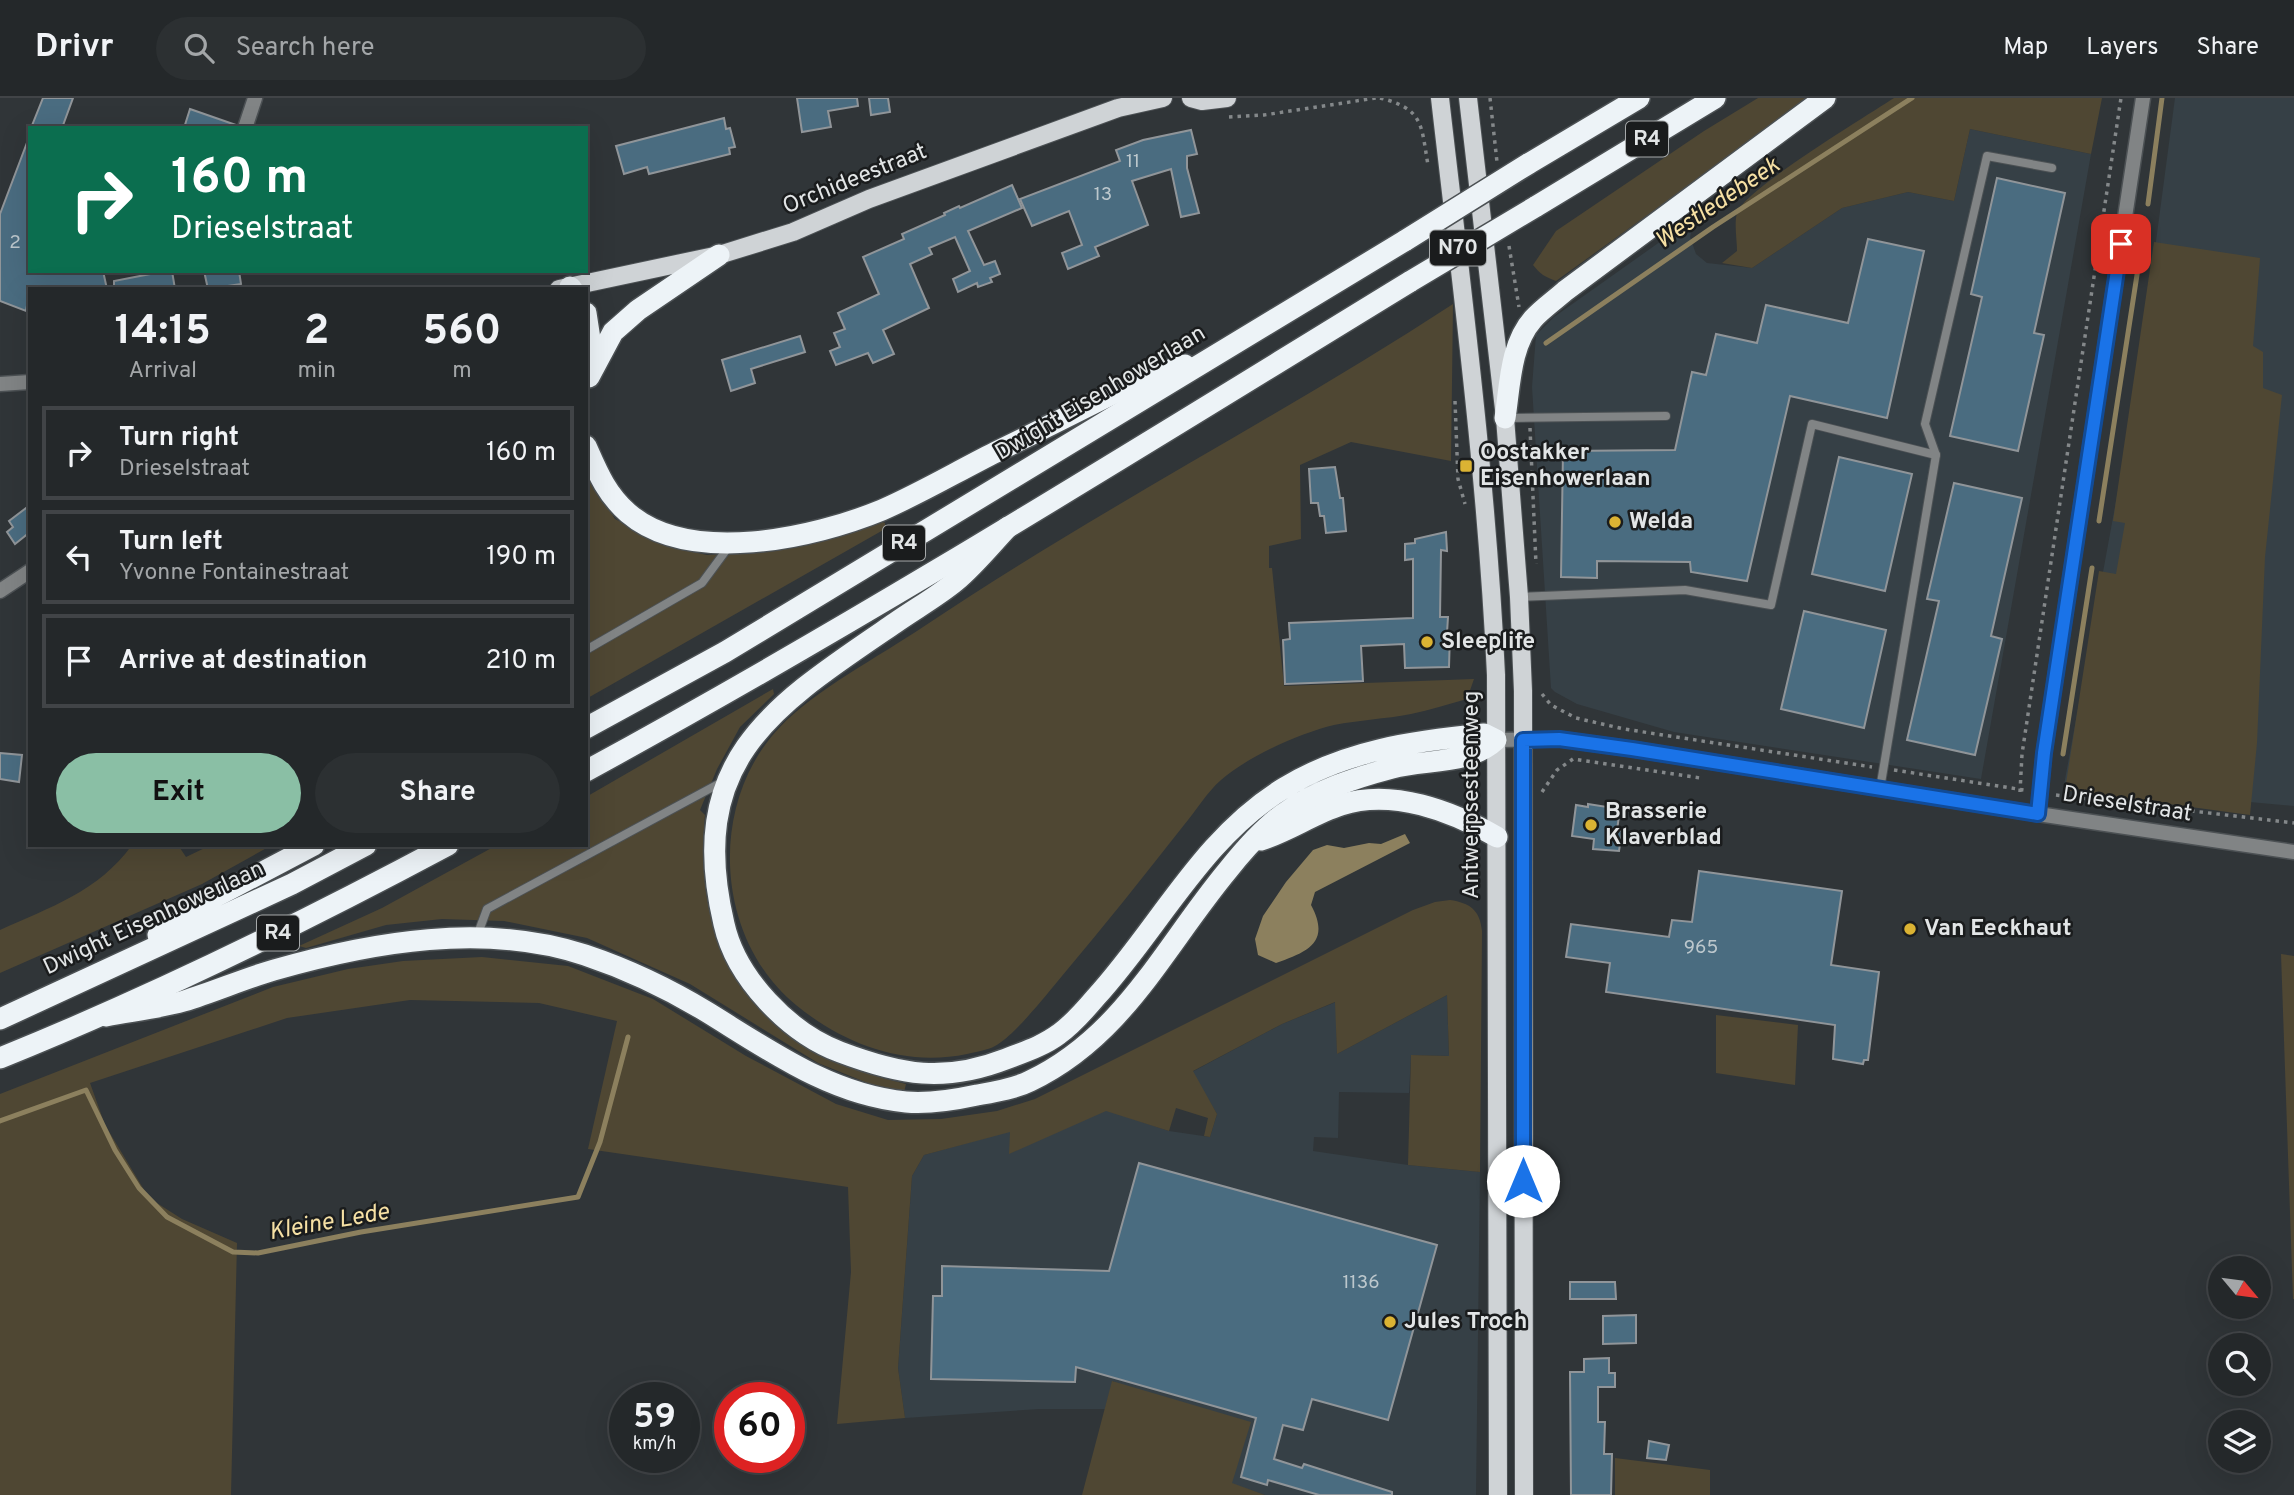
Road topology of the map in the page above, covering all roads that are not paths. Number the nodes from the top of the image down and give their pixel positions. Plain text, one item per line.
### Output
1 (1163, 98) edge
2 (1191, 98) edge
3 (1227, 98) edge
4 (1440, 98) edge
5 (1468, 98) edge
6 (1639, 98) edge
7 (1715, 98) edge
8 (1825, 98) edge
9 (2143, 98) edge
10 (253, 99) edge
11 (246, 126) edge
12 (2052, 168) dead end
13 (719, 255) junction
14 (572, 287) edge
15 (588, 326) edge
16 (1220, 354) junction
17 (588, 367) edge
18 (588, 379) edge
19 (28, 382) edge
20 (0, 384) edge
21 (1666, 416) dead end
22 (1505, 418) junction
23 (588, 450) edge
24 (1936, 455) junction
25 (1009, 527) junction
26 (732, 543) junction
27 (28, 572) edge
28 (0, 590) edge
29 (1519, 597) junction
30 (588, 649) edge
31 (588, 727) edge
32 (1496, 740) junction
33 (1523, 740) junction
34 (588, 770) edge
35 (729, 779) junction
36 (1880, 789) junction
37 (2038, 814) junction
38 (1497, 837) junction
39 (1249, 845) junction
40 (310, 847) edge
41 (362, 847) edge
42 (444, 847) edge
43 (2294, 852) edge
44 (476, 939) junction
45 (98, 975) junction
46 (106, 1016) junction
47 (0, 1019) edge
48 (0, 1058) edge
49 (1497, 1181) junction
50 (1523, 1181) junction
51 (1498, 1495) edge
52 (1524, 1495) edge

1 - 13 main road, Orchideestraat
2 - 3 main road
4 - 32 main road, Antwerpsesteenweg / N70
5 - 22 main road, N70
6 - 16 highway, Dwight Eisenhowerlaan / R4, bridge
7 - 25 highway, R4, bridge
8 - 22 highway
9 - 37 street
10 - 11 street
12 - 24 lane
13 - 14 main road, Orchideestraat
13 - 18 highway
15 - 17 highway
16 - 26 highway
16 - 31 highway, Dwight Eisenhowerlaan / R4
19 - 20 street
21 - 22 lane
22 - 29 main road, N70
23 - 26 highway
24 - 29 lane
24 - 36 lane
25 - 34 highway, R4
25 - 35 highway
26 - 30 lane
27 - 28 street
29 - 33 main road, N70
32 - 33 street, Drieselstraat
32 - 35 highway
32 - 38 main road, Antwerpsesteenweg / N70
32 - 39 highway
33 - 36 street, Drieselstraat
33 - 50 main road, N70
35 - 44 lane
36 - 37 street, Drieselstraat
37 - 43 street, Drieselstraat
38 - 39 highway
38 - 49 main road, Antwerpsesteenweg / N70
39 - 44 highway
40 - 45 highway
41 - 45 highway, Dwight Eisenhowerlaan / R4
42 - 46 highway, R4
44 - 46 highway
45 - 47 highway, Dwight Eisenhowerlaan / R4
46 - 48 highway, R4
49 - 50 main road
49 - 51 main road, Antwerpsesteenweg / N70
50 - 52 main road, N70

